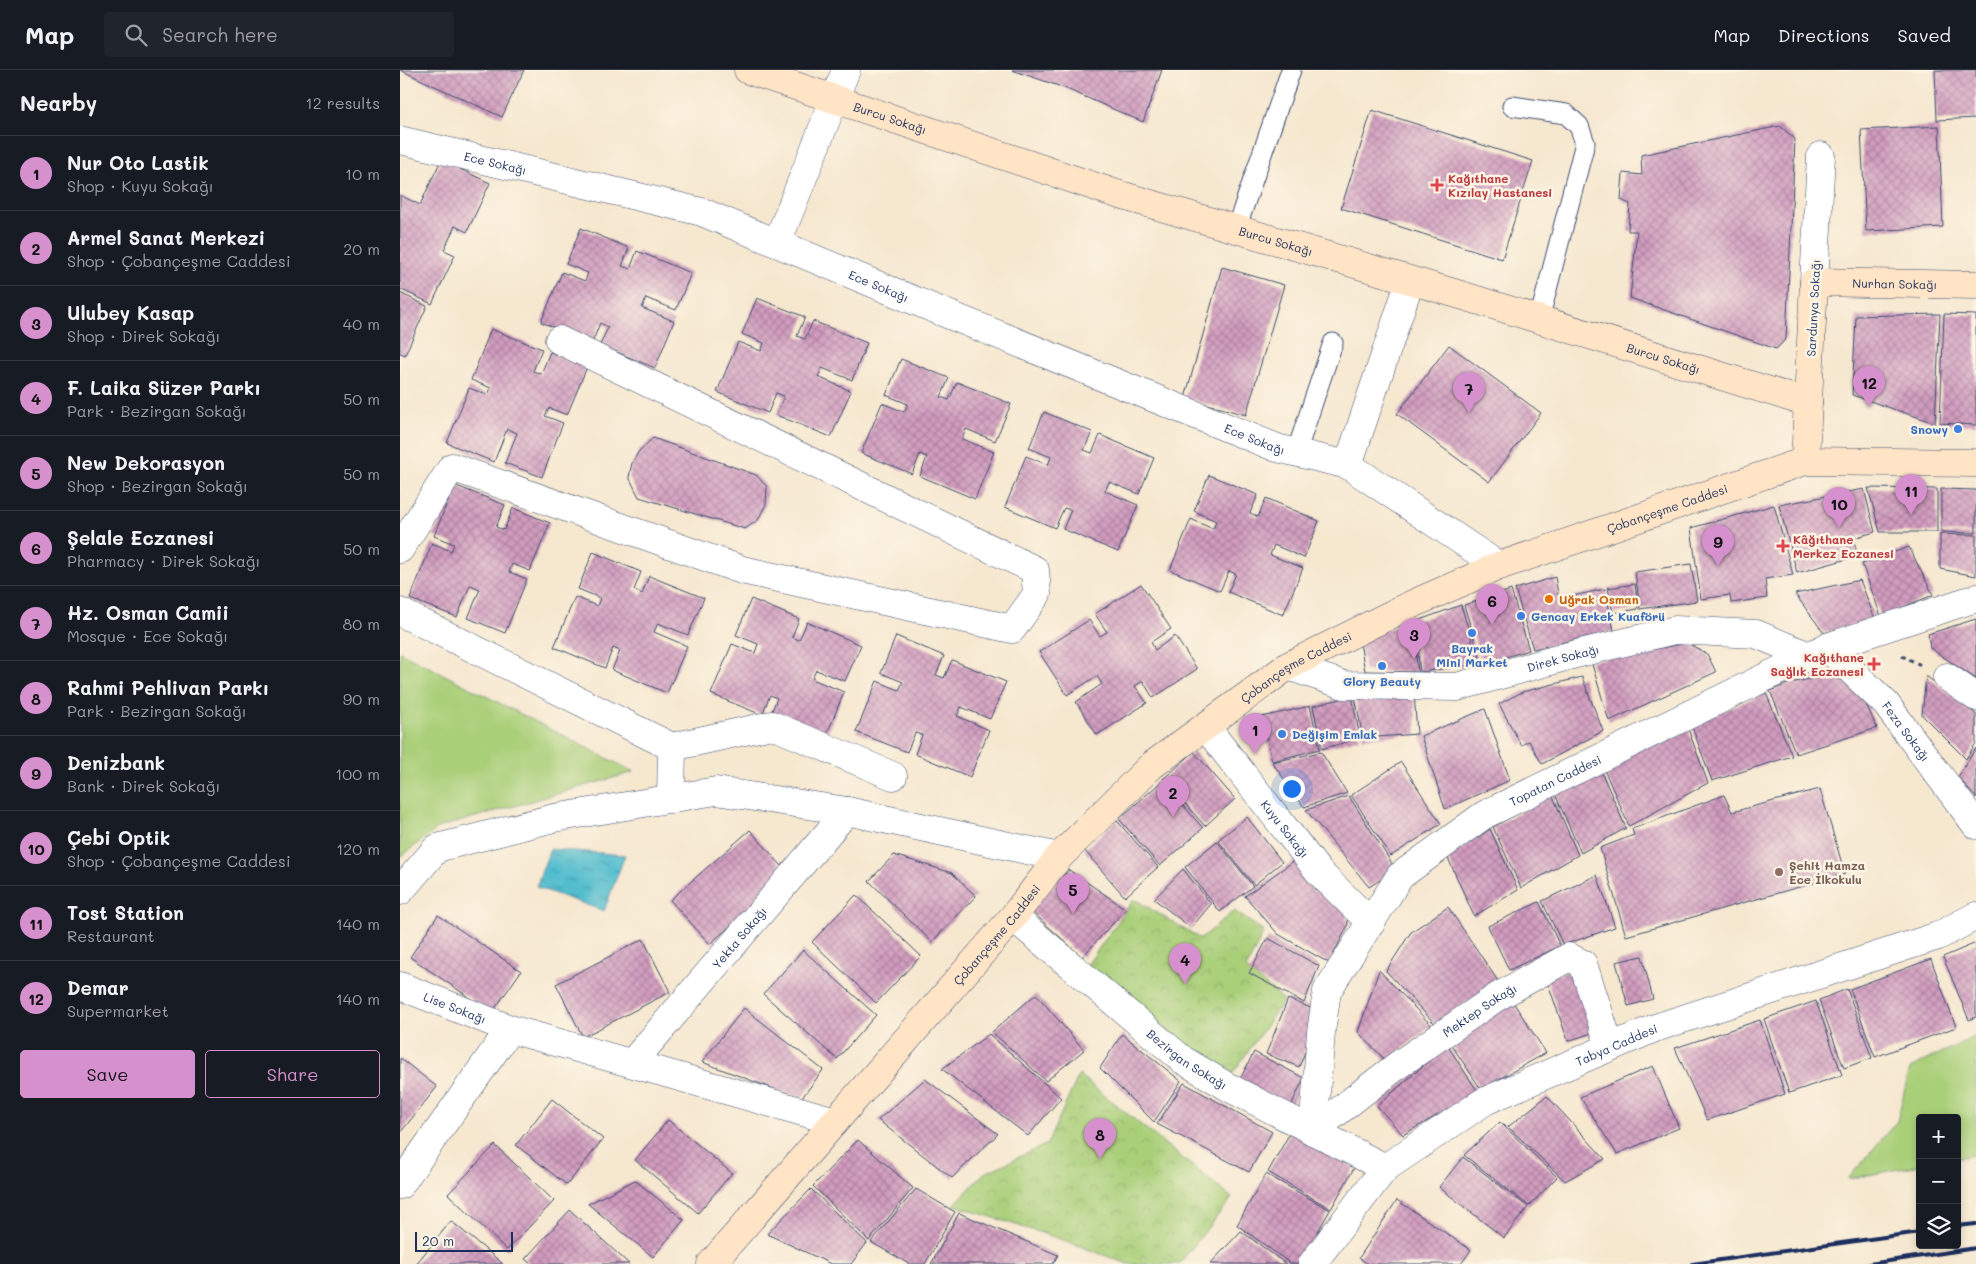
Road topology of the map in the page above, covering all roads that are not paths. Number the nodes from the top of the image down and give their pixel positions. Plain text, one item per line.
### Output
1 (748, 70) edge
2 (846, 70) edge
3 (1291, 70) edge
4 (834, 99) junction
5 (1512, 106) dead end
6 (400, 140) edge
7 (1821, 156) dead end
8 (1236, 229) junction
9 (777, 243) junction
10 (1410, 280) junction
11 (1814, 282) junction
12 (1976, 285) edge
13 (1539, 320) junction
14 (559, 340) dead end
15 (1333, 343) dead end
16 (1808, 403) junction
17 (1296, 453) junction
18 (1805, 460) junction
19 (1976, 463) edge
20 (1348, 466) junction
21 (400, 550) edge
22 (1499, 566) junction
23 (1976, 598) edge
24 (400, 612) edge
25 (1818, 651) junction
26 (1288, 666) junction
27 (1946, 677) dead end
28 (1976, 697) edge
29 (1206, 727) junction
30 (672, 747) junction
31 (893, 776) dead end
32 (671, 799) junction
33 (847, 810) junction
34 (1976, 825) edge
35 (1059, 857) junction
36 (400, 891) edge
37 (1976, 916) edge
38 (1013, 917) junction
39 (1371, 924) junction
40 (400, 986) edge
41 (510, 1029) junction
42 (1610, 1048) junction
43 (632, 1064) junction
44 (835, 1121) junction
45 (1313, 1131) junction
46 (1385, 1168) junction
47 (400, 1186) edge
48 (711, 1264) edge
49 (1312, 1264) edge

1 - 4 street, Burcu Sokağı
2 - 4 street
3 - 8 lane
4 - 8 street, Burcu Sokağı
4 - 9 street
5 - 13 lane
6 - 9 street, Ece Sokağı
7 - 11 street, Sardunya Sokağı
8 - 10 street, Burcu Sokağı
9 - 17 street, Ece Sokağı
10 - 13 street, Burcu Sokağı
10 - 20 street
11 - 12 street, Nurhan Sokağı
11 - 16 street, Sardunya Sokağı
13 - 16 street, Burcu Sokağı
14 - 21 street
15 - 17 lane
16 - 18 street, Sardunya Sokağı
17 - 20 street, Ece Sokağı
18 - 19 street, Çobançeşme Caddesi
18 - 22 street, Çobançeşme Caddesi
20 - 22 street, Ece Sokağı
22 - 26 street, Çobançeşme Caddesi
23 - 25 street, Topatan Caddesi
24 - 30 street
25 - 26 street, Direk Sokağı
25 - 34 street, Feza Sokağı
25 - 39 street, Topatan Caddesi
26 - 29 street, Çobançeşme Caddesi
27 - 28 street
29 - 35 street, Çobançeşme Caddesi
29 - 39 street, Kuyu Sokağı
30 - 31 street
30 - 32 street
32 - 33 street
32 - 36 street
33 - 35 street
33 - 43 street, Yekta Sokağı
35 - 38 street, Çobançeşme Caddesi
37 - 42 street, Tabya Caddesi
38 - 44 street, Çobançeşme Caddesi
38 - 45 street, Bezirgan Sokağı
39 - 45 street, Topatan Caddesi
40 - 41 street, Lise Sokağı
41 - 43 street, Lise Sokağı
41 - 47 street
42 - 45 street, Mektep Sokağı
42 - 46 street, Tabya Caddesi
43 - 44 street, Lise Sokağı
44 - 48 street, Çobançeşme Caddesi
45 - 46 street, Bezirgan Sokağı
46 - 49 street, Tabya Caddesi

